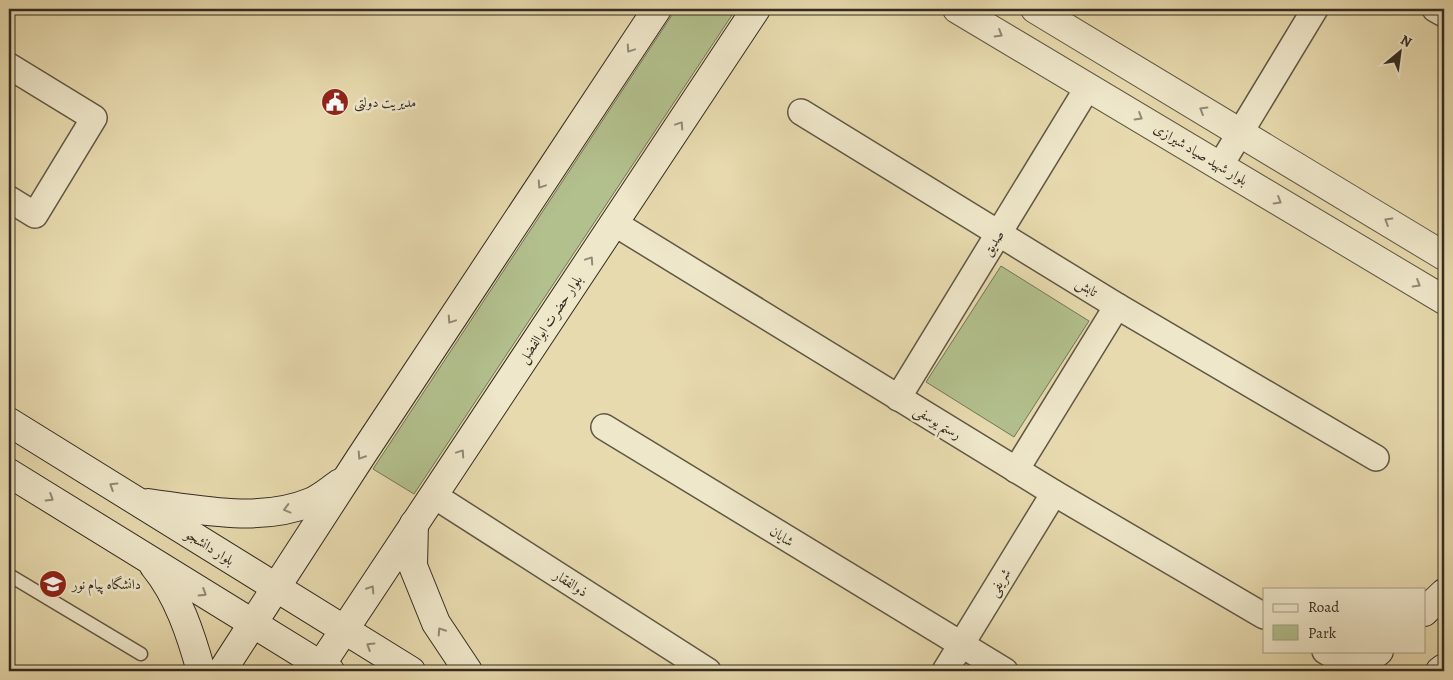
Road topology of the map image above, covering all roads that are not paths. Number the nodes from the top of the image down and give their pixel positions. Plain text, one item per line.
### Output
1 (657, 9) edge
2 (756, 9) edge
3 (957, 9) edge
4 (1035, 9) edge
5 (1314, 9) edge
6 (1435, 9) edge
7 (1444, 14) edge
8 (9, 66) edge
9 (1088, 87) junction
10 (801, 112) dead end
11 (1240, 132) junction
12 (1220, 166) junction
13 (9, 199) edge
14 (614, 223) junction
15 (999, 233) junction
16 (1444, 256) edge
17 (1444, 300) edge
18 (1117, 306) junction
19 (898, 398) junction
20 (9, 422) edge
21 (604, 426) dead end
22 (1376, 458) dead end
23 (1016, 470) junction
24 (9, 473) edge
25 (346, 480) junction
26 (1054, 493) junction
27 (433, 495) junction
28 (139, 502) junction
29 (414, 524) junction
30 (148, 559) junction
31 (9, 575) edge
32 (276, 588) junction
33 (1444, 593) edge
34 (1426, 610) edge
35 (1263, 615) edge
36 (253, 624) junction
37 (345, 630) junction
38 (961, 646) junction
39 (1326, 652) edge
40 (1378, 652) edge
41 (141, 654) dead end
42 (1444, 668) edge
43 (323, 669) edge
44 (201, 671) edge
45 (222, 671) edge
46 (412, 671) edge
47 (468, 671) edge
48 (708, 671) edge
49 (945, 671) edge
50 (1005, 671) edge
51 (1355, 671) edge
52 (1440, 671) edge

1 -> 25 main road
14 -> 2 main road, بلوار حضرت ابوالفضل
3 -> 9 main road, بلوار شهید صیاد شیرازی
11 -> 4 main road
5 - 11 street
6 - 7 street
8 - 13 street
9 -> 12 main road, بلوار شهید صیاد شیرازی
9 - 15 street, صدیق
10 - 15 street, تابش
11 - 12 street
16 -> 11 main road
12 -> 17 main road, بلوار شهید صیاد شیرازی
14 - 19 street, رستم یوسفی
27 -> 14 main road, بلوار حضرت ابوالفضل
15 - 18 street, تابش
15 - 19 street, صدیق
18 - 22 street, تابش
18 - 23 street
19 - 23 street, رستم یوسفی
28 -> 20 main road, بلوار دانشجو
21 - 38 street, شایان
23 - 26 street, رستم یوسفی
24 -> 30 main road
25 -> 28 main road
25 - 32 main road
26 - 35 street, رستم یوسفی
26 - 38 street, شریفی
27 - 29 main road, بلوار حضرت ابوالفضل
27 - 48 street, ذوالفقار
28 - 32 main road, بلوار دانشجو
37 -> 29 main road, بلوار حضرت ابوالفضل
47 -> 29 main road
30 -> 36 main road
30 - 44 main road
31 - 41 lane
32 - 36 main road
32 - 37 main road, بلوار دانشجو
33 - 34 main road
36 - 43 main road
36 - 45 main road
37 - 43 main road, بلوار حضرت ابوالفضل
46 -> 37 main road, بلوار دانشجو
38 - 49 street, شریفی
38 - 50 street, شایان
39 - 51 street
40 - 51 main road
42 - 52 main road

